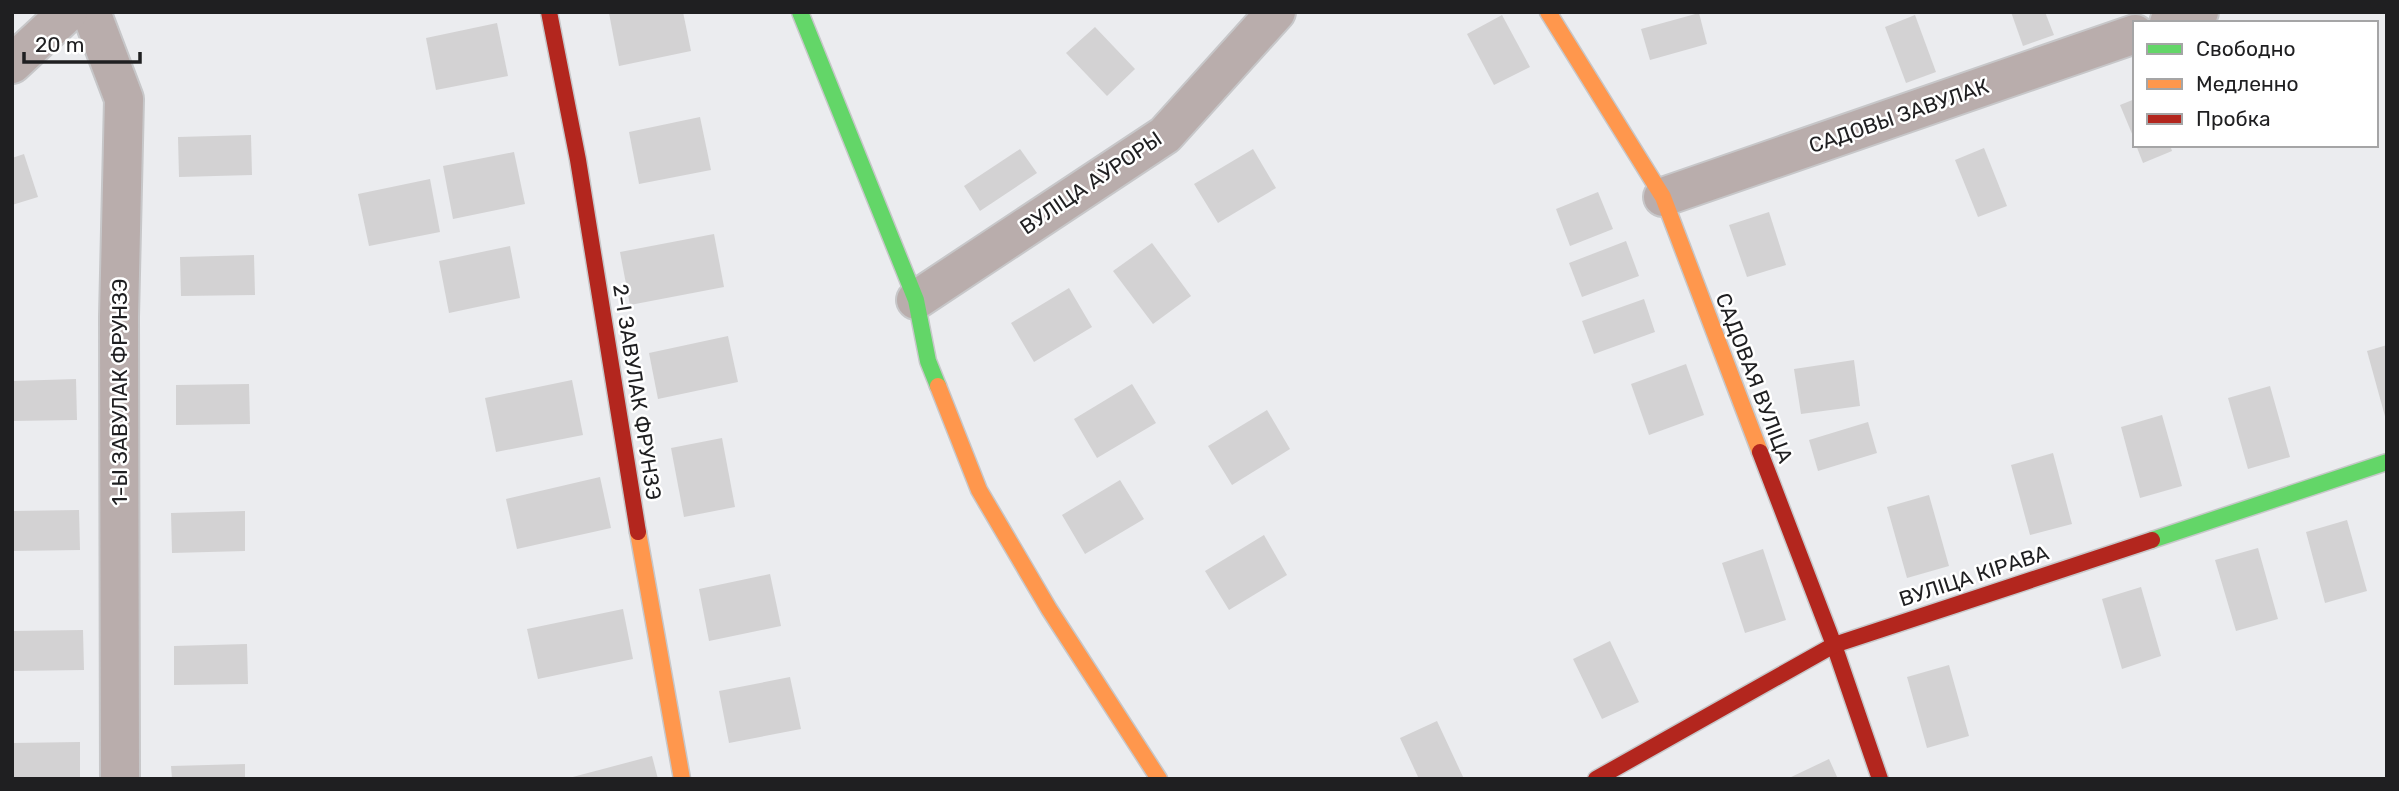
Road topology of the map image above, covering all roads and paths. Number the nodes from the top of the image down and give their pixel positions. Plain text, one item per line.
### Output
1 (68, 12) edge
2 (91, 12) edge
3 (549, 12) edge
4 (800, 12) edge
5 (1276, 12) edge
6 (1548, 12) edge
7 (2199, 12) edge
8 (2174, 21) edge
9 (2133, 35) edge
10 (12, 64) edge
11 (1663, 197) junction
12 (916, 300) junction
13 (2387, 462) edge
14 (1833, 645) junction
15 (120, 779) edge
16 (682, 779) edge
17 (1159, 779) edge
18 (1596, 779) edge
19 (1880, 779) edge

1 - 10 street
2 - 15 street, 1-Ы ЗАВУЛАК ФРУНЗЭ
3 - 16 street, 2-І ЗАВУЛАК ФРУНЗЭ
4 - 12 street
5 - 12 street, ВУЛІЦА АЎРОРЫ
6 - 11 street, САДОВАЯ ВУЛІЦА
7 - 8 street
9 - 11 street, САДОВЫ ЗАВУЛАК
11 - 14 street, САДОВАЯ ВУЛІЦА
12 - 17 street
13 - 14 street, ВУЛІЦА КІРАВА
14 - 18 street, ВУЛІЦА КІРАВА
14 - 19 street, САДОВАЯ ВУЛІЦА

